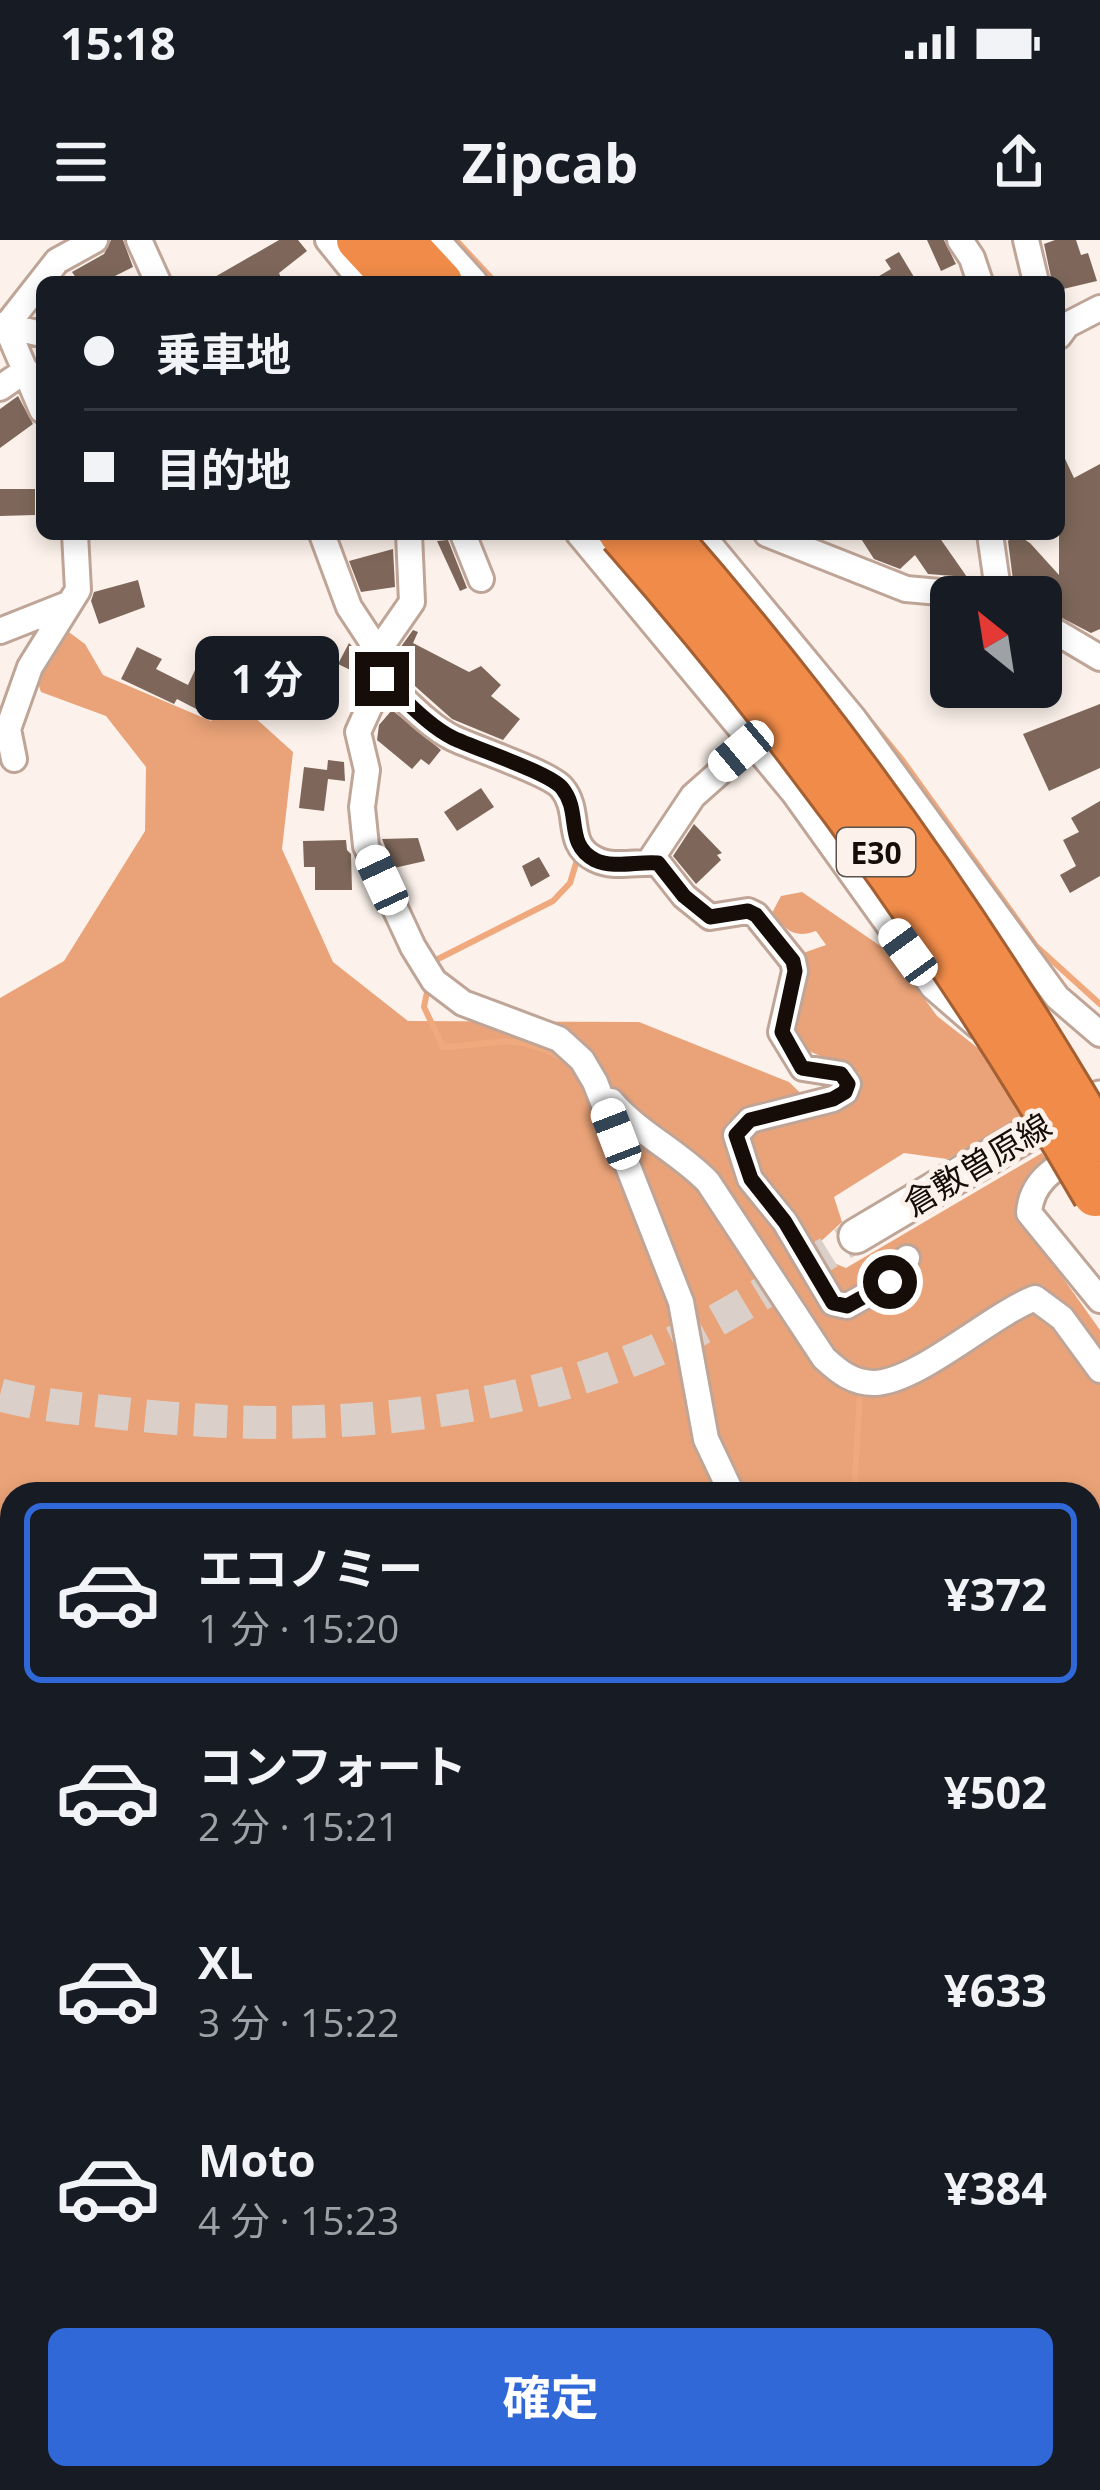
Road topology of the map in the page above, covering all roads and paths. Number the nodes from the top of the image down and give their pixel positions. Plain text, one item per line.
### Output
1 (95, 240) edge
2 (140, 240) edge
3 (328, 240) edge
4 (358, 240) edge
5 (402, 240) edge
6 (436, 240) edge
7 (960, 240) edge
8 (1026, 240) edge
9 (52, 250) edge
10 (155, 276) edge
11 (357, 276) edge
12 (391, 276) edge
13 (435, 276) edge
14 (470, 276) edge
15 (978, 276) edge
16 (1035, 276) edge
17 (1100, 308) edge
18 (3, 326) edge
19 (1065, 327) edge
20 (36, 333) edge
21 (26, 370) junction
22 (0, 388) edge
23 (36, 395) edge
24 (74, 540) edge
25 (324, 540) edge
26 (410, 540) edge
27 (465, 540) edge
28 (591, 540) edge
29 (652, 540) edge
30 (671, 540) edge
31 (706, 540) edge
32 (782, 540) edge
33 (991, 540) edge
34 (618, 554) edge
35 (995, 576) edge
36 (481, 579) dead end
37 (930, 591) edge
38 (68, 604) junction
39 (0, 631) edge
40 (1062, 635) edge
41 (378, 651) junction
42 (1100, 658) edge
43 (382, 679) junction
44 (4, 731) edge
45 (754, 742) junction
46 (14, 759) dead end
47 (650, 862) junction
48 (1100, 1034) edge
49 (600, 1092) junction
50 (1092, 1093) edge
51 (1100, 1141) edge
52 (1098, 1200) edge
53 (856, 1236) tunnel mouth
54 (907, 1258) dead end
55 (1100, 1300) edge
56 (1100, 1370) edge
57 (726, 1482) edge

1 - 9 street
2 - 10 street
3 - 11 street
4 - 12 highway
5 - 13 highway
6 - 14 street
7 - 15 street
8 - 16 street
9 - 18 street
17 - 19 street
18 - 20 street
18 - 21 street
21 - 22 street
21 - 23 street
24 - 38 street
25 - 41 street
26 - 41 street
27 - 36 street
28 - 34 street
29 - 34 street
30 - 51 highway, E30, bridge
31 - 48 street
32 - 37 street
33 - 35 street
34 - 45 street
34 - 52 highway, E30, bridge
38 - 39 street
38 - 44 street
40 - 42 street
41 - 43 street
43 - 47 street
43 - 49 street
44 - 46 street
45 - 47 street
45 - 50 street
47 - 54 street
49 - 56 street
49 - 57 street
50 - 53 street, 倉敷曽原線
51 - 55 street

